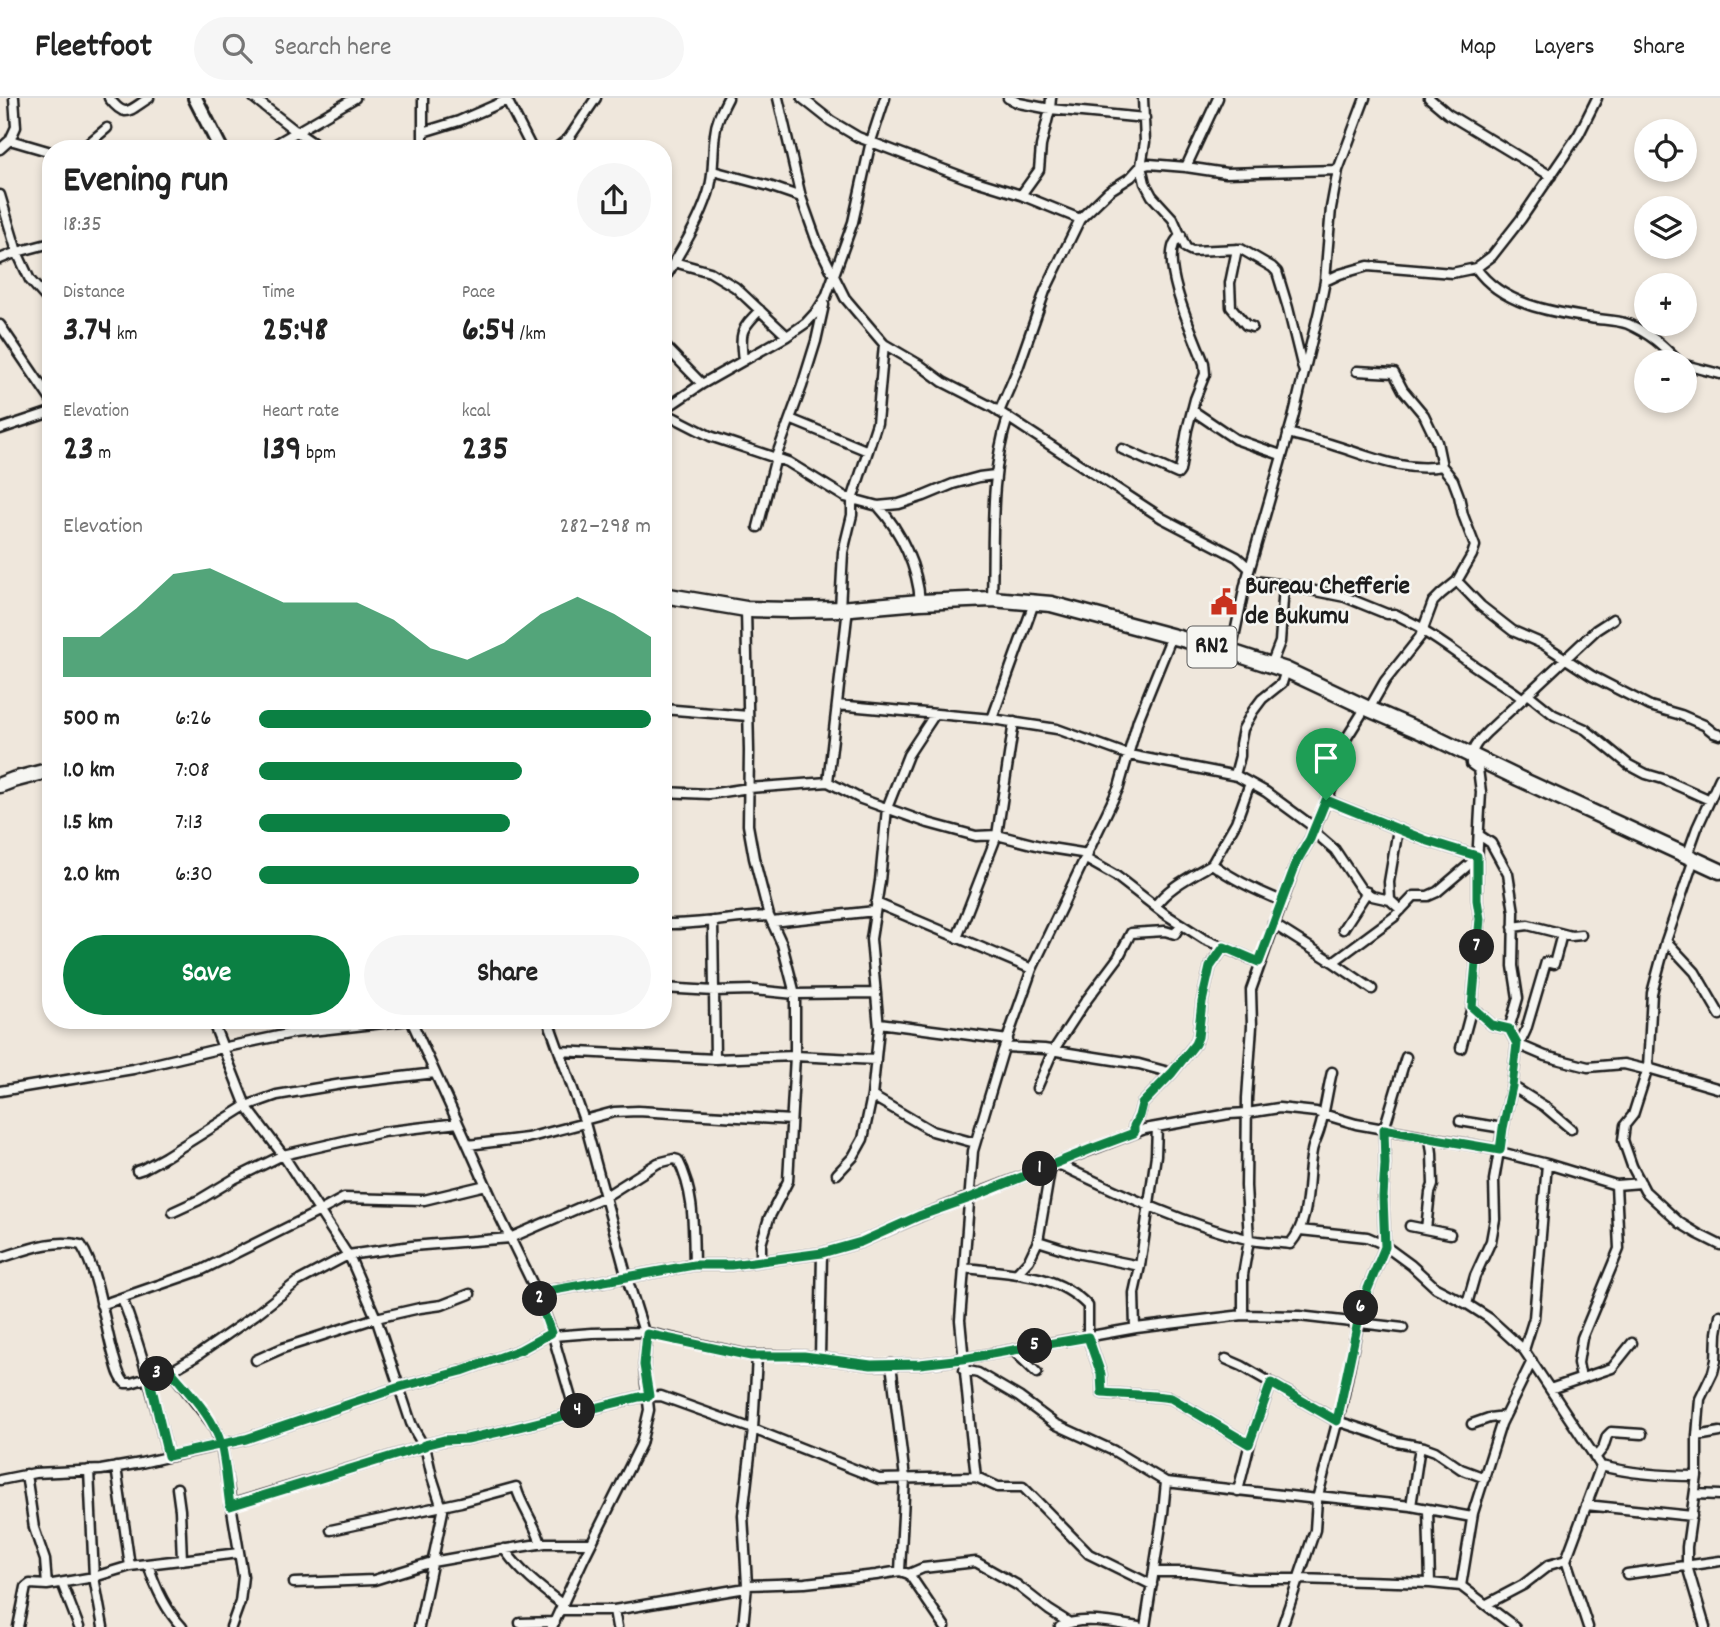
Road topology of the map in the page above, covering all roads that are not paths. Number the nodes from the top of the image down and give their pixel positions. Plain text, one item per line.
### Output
1 (14, 98) edge
2 (109, 98) edge
3 (149, 98) edge
4 (195, 98) edge
5 (254, 98) edge
6 (355, 98) edge
7 (423, 98) edge
8 (596, 98) edge
9 (727, 98) edge
10 (778, 98) edge
11 (802, 98) edge
12 (886, 98) edge
13 (1008, 98) edge
14 (1051, 98) edge
15 (1143, 98) edge
16 (1218, 98) edge
17 (1364, 98) edge
18 (1429, 98) edge
19 (1597, 98) edge
20 (507, 99) edge
21 (1050, 109) junction
22 (1145, 118) junction
23 (107, 128) dead end
24 (297, 132) junction
25 (423, 132) junction
26 (10, 140) junction
27 (93, 140) edge
28 (216, 140) edge
29 (283, 140) edge
30 (309, 140) edge
31 (423, 140) edge
32 (528, 140) edge
33 (566, 140) edge
34 (871, 141) junction
35 (0, 149) edge
36 (42, 149) edge
37 (1141, 166) junction
38 (1186, 167) junction
39 (1338, 170) junction
40 (713, 171) junction
41 (1551, 176) junction
42 (1021, 194) junction
43 (0, 195) edge
44 (800, 197) junction
45 (1080, 219) junction
46 (1181, 235) junction
47 (42, 245) edge
48 (1237, 249) junction
49 (17, 252) junction
50 (0, 259) edge
51 (674, 262) junction
52 (672, 266) edge
53 (1476, 268) junction
54 (833, 277) junction
55 (1325, 281) junction
56 (42, 294) edge
57 (826, 297) junction
58 (760, 310) junction
59 (0, 324) edge
60 (1252, 327) dead end
61 (787, 336) junction
62 (884, 344) junction
63 (1667, 350) edge
64 (672, 353) edge
65 (743, 361) junction
66 (1697, 368) edge
67 (1357, 371) dead end
68 (1304, 372) junction
69 (1720, 374) edge
70 (702, 384) junction
71 (42, 387) edge
72 (672, 405) edge
73 (1192, 410) junction
74 (999, 412) junction
75 (42, 415) edge
76 (672, 416) edge
77 (1007, 417) junction
78 (790, 419) junction
79 (0, 429) edge
80 (1288, 433) junction
81 (1122, 449) dead end
82 (868, 451) junction
83 (1281, 455) junction
84 (776, 457) junction
85 (1442, 466) junction
86 (995, 475) junction
87 (852, 500) junction
88 (878, 506) junction
89 (758, 527) dead end
90 (1250, 568) junction
91 (1246, 580) junction
92 (1457, 581) junction
93 (1284, 585) junction
94 (672, 597) edge
95 (992, 599) junction
96 (920, 602) junction
97 (1034, 603) junction
98 (844, 608) junction
99 (746, 609) junction
100 (1613, 619) dead end
101 (1423, 630) junction
102 (1172, 636) junction
103 (1231, 652) junction
104 (1567, 658) junction
105 (1271, 665) junction
106 (1286, 670) junction
107 (1525, 697) junction
108 (837, 705) junction
109 (1368, 708) junction
110 (672, 710) edge
111 (935, 714) junction
112 (748, 716) junction
113 (992, 719) junction
114 (1014, 722) junction
115 (1720, 734) edge
116 (1129, 755) junction
117 (1471, 755) junction
118 (42, 773) edge
119 (1235, 775) junction
120 (1720, 778) edge
121 (828, 782) junction
122 (1250, 783) junction
123 (0, 785) edge
124 (749, 788) junction
125 (672, 792) edge
126 (1326, 800) junction
127 (1710, 800) junction
128 (887, 808) junction
129 (1314, 829) junction
130 (1398, 829) junction
131 (997, 835) junction
132 (1479, 835) junction
133 (1087, 856) junction
134 (1691, 858) junction
135 (1477, 859) junction
136 (1212, 864) junction
137 (1720, 871) edge
138 (1367, 892) junction
139 (1390, 900) junction
140 (1282, 901) junction
141 (1155, 906) junction
142 (876, 907) junction
143 (1401, 910) junction
144 (771, 919) junction
145 (713, 921) junction
146 (672, 923) edge
147 (1181, 924) junction
148 (1273, 924) junction
149 (1513, 927) junction
150 (1343, 929) dead end
151 (1562, 934) junction
152 (1581, 935) dead end
153 (957, 938) junction
154 (1665, 941) junction
155 (1224, 947) junction
156 (1259, 962) junction
157 (1333, 962) junction
158 (1032, 969) junction
159 (672, 989) edge
160 (1372, 989) dead end
161 (714, 991) junction
162 (876, 993) junction
163 (795, 994) junction
164 (1518, 998) junction
165 (1534, 1000) junction
166 (1472, 1007) junction
167 (1720, 1015) edge
168 (879, 1023) junction
169 (215, 1029) edge
170 (329, 1029) edge
171 (415, 1029) edge
172 (551, 1029) edge
173 (1509, 1029) junction
174 (1006, 1043) junction
175 (1518, 1045) junction
176 (222, 1048) junction
177 (1461, 1048) dead end
178 (559, 1051) junction
179 (1053, 1051) junction
180 (795, 1056) junction
181 (1406, 1057) dead end
182 (716, 1059) junction
183 (876, 1060) junction
184 (1648, 1069) junction
185 (1332, 1072) dead end
186 (435, 1073) junction
187 (1172, 1073) junction
188 (1512, 1086) junction
189 (1037, 1088) dead end
190 (1720, 1089) edge
191 (0, 1091) edge
192 (872, 1096) junction
193 (246, 1106) junction
194 (1247, 1113) junction
195 (1323, 1115) junction
196 (791, 1120) junction
197 (1460, 1121) dead end
198 (584, 1122) junction
199 (458, 1123) junction
200 (1157, 1127) junction
201 (1503, 1128) junction
202 (1384, 1129) junction
203 (1571, 1129) dead end
204 (1134, 1133) junction
205 (1430, 1138) junction
206 (975, 1143) junction
207 (468, 1144) junction
208 (1500, 1151) junction
209 (284, 1155) junction
210 (1054, 1164) junction
211 (1547, 1164) junction
212 (137, 1171) dead end
213 (837, 1174) dead end
214 (1641, 1183) junction
215 (486, 1185) junction
216 (1616, 1185) junction
217 (606, 1196) junction
218 (970, 1198) junction
219 (1149, 1206) junction
220 (320, 1211) junction
221 (173, 1212) dead end
222 (1410, 1226) dead end
223 (1426, 1229) junction
224 (1300, 1230) junction
225 (1450, 1234) dead end
226 (510, 1238) junction
227 (1249, 1240) junction
228 (1038, 1241) junction
229 (1720, 1245) edge
230 (1385, 1247) junction
231 (822, 1253) junction
232 (348, 1255) junction
233 (0, 1258) edge
234 (761, 1261) junction
235 (694, 1265) junction
236 (1140, 1266) junction
237 (964, 1268) junction
238 (1017, 1273) junction
239 (627, 1278) junction
240 (537, 1293) junction
241 (470, 1294) dead end
242 (122, 1298) junction
243 (1467, 1304) junction
244 (101, 1305) junction
245 (1243, 1315) junction
246 (1720, 1315) edge
247 (376, 1318) junction
248 (1358, 1322) junction
249 (1135, 1328) junction
250 (1403, 1328) dead end
251 (645, 1333) junction
252 (552, 1334) junction
253 (1088, 1337) junction
254 (1632, 1343) dead end
255 (1013, 1350) junction
256 (1524, 1350) junction
257 (757, 1356) junction
258 (820, 1358) junction
259 (963, 1359) junction
260 (1226, 1359) dead end
261 (256, 1360) dead end
262 (1532, 1362) junction
263 (891, 1364) junction
264 (964, 1370) junction
265 (171, 1371) junction
266 (1037, 1373) dead end
267 (149, 1376) junction
268 (1581, 1378) junction
269 (1271, 1383) junction
270 (400, 1387) junction
271 (1550, 1389) junction
272 (649, 1396) junction
273 (575, 1412) junction
274 (1505, 1416) junction
275 (1337, 1421) junction
276 (1472, 1424) dead end
277 (753, 1429) junction
278 (1720, 1432) edge
279 (1642, 1434) dead end
280 (1697, 1436) junction
281 (221, 1444) junction
282 (1249, 1444) junction
283 (424, 1446) junction
284 (1420, 1446) junction
285 (168, 1456) junction
286 (1595, 1458) junction
287 (1601, 1466) junction
288 (116, 1467) junction
289 (89, 1470) junction
290 (26, 1474) junction
291 (1697, 1476) junction
292 (976, 1477) junction
293 (905, 1478) junction
294 (1485, 1478) junction
295 (0, 1480) edge
296 (1166, 1482) junction
297 (177, 1488) dead end
298 (1238, 1491) junction
299 (1695, 1494) junction
300 (1720, 1495) edge
301 (1318, 1498) junction
302 (1587, 1504) junction
303 (230, 1506) junction
304 (441, 1506) junction
305 (1412, 1506) junction
306 (1428, 1509) junction
307 (1692, 1516) junction
308 (1472, 1517) junction
309 (331, 1530) dead end
310 (591, 1543) junction
311 (541, 1544) junction
312 (504, 1549) junction
313 (239, 1553) junction
314 (182, 1560) junction
315 (1566, 1560) junction
316 (1720, 1561) edge
317 (432, 1562) junction
318 (148, 1564) junction
319 (130, 1566) junction
320 (1687, 1566) junction
321 (905, 1572) junction
322 (1154, 1573) junction
323 (1627, 1574) dead end
324 (94, 1577) junction
325 (1298, 1579) junction
326 (62, 1583) junction
327 (294, 1583) dead end
328 (1430, 1583) junction
329 (47, 1585) junction
330 (1152, 1585) junction
331 (747, 1586) junction
332 (1461, 1586) junction
333 (1486, 1604) junction
334 (561, 1607) junction
335 (614, 1610) junction
336 (520, 1623) dead end
337 (1064, 1624) edge
338 (554, 1625) edge
339 (18, 1627) edge
340 (79, 1627) edge
341 (103, 1627) edge
342 (182, 1627) edge
343 (231, 1627) edge
344 (419, 1627) edge
345 (617, 1627) edge
346 (743, 1627) edge
347 (945, 1627) edge
348 (1138, 1627) edge
349 (1145, 1627) edge
350 (1282, 1627) edge
351 (1515, 1627) edge
352 (1588, 1627) edge
353 (1705, 1627) edge

1 - 26 street
2 - 3 street
4 - 28 main road
5 - 24 street
6 - 24 street
7 - 25 street
8 - 33 street
9 - 40 street
10 - 44 street
11 - 34 street
12 - 34 street
13 - 21 street
14 - 21 street
15 - 22 street
16 - 38 street
17 - 39 street
18 - 41 street
19 - 41 street
20 - 25 street
20 - 32 street
21 - 22 street
21 - 42 street
22 - 37 street
23 - 27 street
24 - 29 street
24 - 30 street
25 - 31 street
26 - 35 street
26 - 36 street
34 - 42 street
34 - 54 street
37 - 38 street
37 - 45 street
37 - 46 street
38 - 39 street
39 - 55 street
40 - 44 street
40 - 51 street
41 - 53 street
42 - 45 street
43 - 49 street
44 - 54 street
45 - 74 street
46 - 48 street
46 - 73 street
47 - 49 street
48 - 60 street
48 - 68 street
49 - 50 street
49 - 56 street
51 - 52 street
51 - 58 street
53 - 55 street
53 - 63 street
54 - 57 street
54 - 62 street
55 - 68 street
57 - 61 street
57 - 78 street
58 - 61 street
58 - 65 street
59 - 71 street
61 - 65 street
62 - 74 street
62 - 82 street
64 - 70 street
65 - 70 street
66 - 69 street
67 - 85 street
68 - 80 street
70 - 72 street
73 - 81 street
73 - 83 street
74 - 77 street
75 - 79 street
76 - 84 street
77 - 86 street
77 - 90 street
78 - 82 street
78 - 84 street
80 - 83 street
80 - 85 street
82 - 87 street
83 - 90 street
84 - 87 street
84 - 89 street
85 - 92 street
86 - 88 street
86 - 95 street
87 - 88 street
87 - 98 street
88 - 96 street
90 - 91 street
91 - 93 street
91 - 103 street
92 - 101 street
92 - 104 street
93 - 101 street
93 - 105 street
94 - 99 highway, RN2
95 - 96 highway, RN2
95 - 97 highway, RN2
96 - 98 highway, RN2
97 - 102 highway, RN2
97 - 113 street
98 - 99 highway, RN2
98 - 108 street
99 - 112 street
100 - 104 street
101 - 107 street
101 - 109 street
102 - 103 highway, RN2
102 - 116 street
103 - 105 highway, RN2
104 - 107 street
104 - 115 street
105 - 106 highway, RN2
106 - 109 highway, RN2
106 - 119 street
107 - 117 street
107 - 127 street
108 - 111 street
108 - 121 street
109 - 117 highway, RN2
109 - 126 street
110 - 112 street
111 - 113 street
111 - 128 street
112 - 124 street
113 - 114 street
114 - 116 street
114 - 131 street
116 - 119 street
116 - 133 street
117 - 132 street
117 - 134 highway, RN2
118 - 123 highway
119 - 122 street
120 - 127 street
121 - 124 street
121 - 128 street
122 - 129 street
122 - 136 street
124 - 125 street
124 - 144 street
126 - 129 street
126 - 130 street
127 - 134 street
128 - 131 street
128 - 142 street
129 - 138 street
129 - 140 street
130 - 135 street
130 - 139 street
131 - 133 street
131 - 153 street
132 - 135 street
132 - 149 street
133 - 141 street
133 - 158 street
134 - 137 highway, RN2
134 - 154 street
135 - 143 street
135 - 166 street
136 - 140 street
136 - 141 street
138 - 139 street
138 - 150 street
139 - 143 street
140 - 148 street
141 - 147 street
142 - 144 street
142 - 153 street
142 - 162 street
143 - 157 street
144 - 145 street
144 - 163 street
145 - 146 street
145 - 161 street
147 - 155 street
147 - 179 street
148 - 156 street
148 - 157 street
149 - 151 street
149 - 164 street
151 - 152 street
151 - 165 street
153 - 158 street
154 - 167 street
154 - 184 street
155 - 156 street
155 - 187 street
156 - 194 street
157 - 160 street
158 - 174 street
159 - 161 street
161 - 163 street
161 - 182 street
162 - 163 street
162 - 168 street
163 - 180 street
164 - 165 street
164 - 173 street
165 - 175 street
166 - 173 street
166 - 177 street
168 - 174 street
168 - 183 street
169 - 176 street
170 - 176 street
171 - 186 street
172 - 178 street
173 - 175 street
174 - 179 street
174 - 206 street
175 - 184 street
175 - 188 street
176 - 191 street
176 - 193 street
178 - 182 street
178 - 198 street
179 - 187 street
179 - 189 street
180 - 182 street
180 - 183 street
180 - 196 street
181 - 202 street
183 - 192 street
184 - 190 street
184 - 214 street
185 - 195 street
186 - 193 street
186 - 199 street
187 - 204 street
188 - 201 street
188 - 203 street
192 - 206 street
192 - 213 street
193 - 209 street
193 - 212 street
194 - 195 street
194 - 200 street
194 - 227 street
195 - 202 street
195 - 224 street
196 - 198 street
196 - 234 street
197 - 201 street
198 - 207 street
198 - 217 street
199 - 207 street
199 - 209 street
200 - 204 street
200 - 219 street
201 - 208 street
202 - 205 street
202 - 230 street
204 - 210 street
205 - 208 street
205 - 223 street
206 - 218 street
207 - 215 street
208 - 211 street
208 - 243 street
209 - 220 street
209 - 221 street
210 - 218 street
210 - 219 street
210 - 228 street
211 - 216 street
211 - 256 street
214 - 216 street
214 - 229 street
215 - 220 street
215 - 226 street
216 - 268 street
217 - 226 street
217 - 235 street
217 - 239 street
218 - 231 street
218 - 237 street
219 - 227 street
219 - 236 street
220 - 232 street
220 - 242 street
222 - 223 street
223 - 225 street
224 - 227 street
224 - 230 street
226 - 232 street
226 - 240 street
227 - 245 street
228 - 236 street
228 - 238 street
230 - 243 street
230 - 248 street
231 - 234 street
231 - 258 street
232 - 247 street
232 - 265 street
233 - 244 street
234 - 235 street
235 - 239 street
236 - 249 street
237 - 238 street
237 - 259 street
238 - 253 street
239 - 240 street
239 - 251 street
240 - 252 street
241 - 247 street
242 - 244 street
242 - 267 street
243 - 256 street
244 - 267 street
245 - 248 street
245 - 249 street
246 - 280 street
247 - 261 street
247 - 270 street
248 - 250 street
248 - 275 street
249 - 253 street
251 - 252 street
251 - 257 street
251 - 272 street
252 - 270 street
252 - 273 street
253 - 255 street
253 - 282 street
254 - 268 street
255 - 259 street
255 - 266 street
256 - 262 street
257 - 258 street
257 - 277 street
258 - 263 street
259 - 263 street
259 - 264 street
260 - 269 street
262 - 271 street
262 - 274 street
263 - 293 street
264 - 292 street
264 - 296 street
265 - 267 street
265 - 281 street
267 - 285 street
268 - 271 street
269 - 275 street
269 - 282 street
270 - 281 street
270 - 283 street
271 - 286 street
272 - 273 street
272 - 277 street
272 - 310 street
273 - 283 street
274 - 276 street
274 - 294 street
275 - 284 street
275 - 301 street
277 - 293 street
277 - 331 street
278 - 280 street
279 - 286 street
280 - 291 street
281 - 285 street
281 - 303 street
282 - 298 street
283 - 303 street
283 - 304 street
284 - 294 street
284 - 305 street
285 - 288 street
286 - 287 street
287 - 291 street
287 - 302 street
288 - 289 street
288 - 319 street
289 - 290 street
289 - 324 street
290 - 295 street
290 - 329 street
291 - 299 street
292 - 293 street
292 - 330 street
293 - 321 street
294 - 308 street
296 - 298 street
296 - 322 street
297 - 314 street
298 - 301 street
299 - 300 street
299 - 307 street
301 - 305 street
301 - 325 street
302 - 307 street
302 - 315 street
303 - 313 street
304 - 309 street
304 - 311 street
304 - 317 street
305 - 306 street
306 - 308 street
306 - 328 street
307 - 320 street
308 - 332 street
310 - 311 street
310 - 334 street
311 - 312 street
312 - 317 street
312 - 334 street
313 - 314 street
313 - 343 street
314 - 318 street
315 - 333 street
315 - 352 street
316 - 320 street
317 - 327 street
317 - 344 street
318 - 319 street
318 - 342 street
319 - 324 street
320 - 323 street
320 - 353 street
321 - 331 street
321 - 337 street
321 - 347 street
322 - 325 street
322 - 330 street
324 - 326 street
324 - 341 street
325 - 328 street
325 - 350 street
326 - 329 street
326 - 340 street
328 - 332 street
329 - 339 street
330 - 349 street
331 - 335 street
331 - 346 street
332 - 333 street
333 - 351 street
334 - 335 street
334 - 338 street
335 - 345 street
336 - 338 street
337 - 348 street

